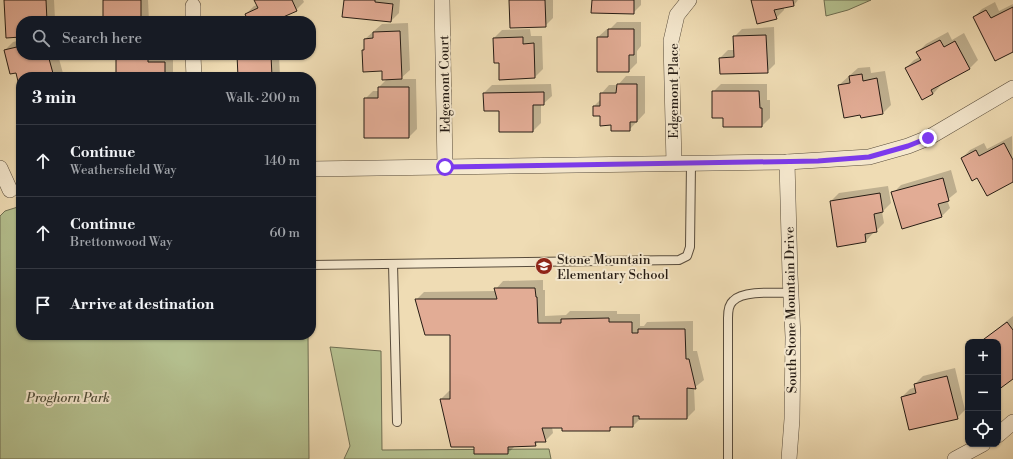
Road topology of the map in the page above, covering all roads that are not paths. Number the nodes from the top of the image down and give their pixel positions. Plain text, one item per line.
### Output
1 (442, 0) edge
2 (689, 0) edge
3 (193, 6) dead end
4 (193, 16) edge
5 (194, 60) edge
6 (194, 72) edge
7 (1013, 88) edge
8 (787, 162) junction
9 (674, 163) junction
10 (691, 163) junction
11 (445, 167) junction
12 (0, 168) edge
13 (316, 169) edge
14 (10, 190) edge
15 (393, 264) junction
16 (316, 265) edge
17 (791, 293) junction
18 (397, 422) dead end
19 (1013, 422) edge
20 (1001, 432) edge
21 (977, 447) edge
22 (728, 459) edge
23 (789, 459) edge
24 (955, 459) edge

1 - 11 street, Edgemont Court
2 - 9 street, Edgemont Place
3 - 4 street
5 - 6 street
7 - 8 street
8 - 10 street
8 - 17 street, South Stone Mountain Drive
9 - 10 street
9 - 11 street
10 - 15 lane
11 - 13 street
12 - 14 street
15 - 16 lane
15 - 18 lane
17 - 22 lane
17 - 23 street, South Stone Mountain Drive
19 - 20 street
21 - 24 street

